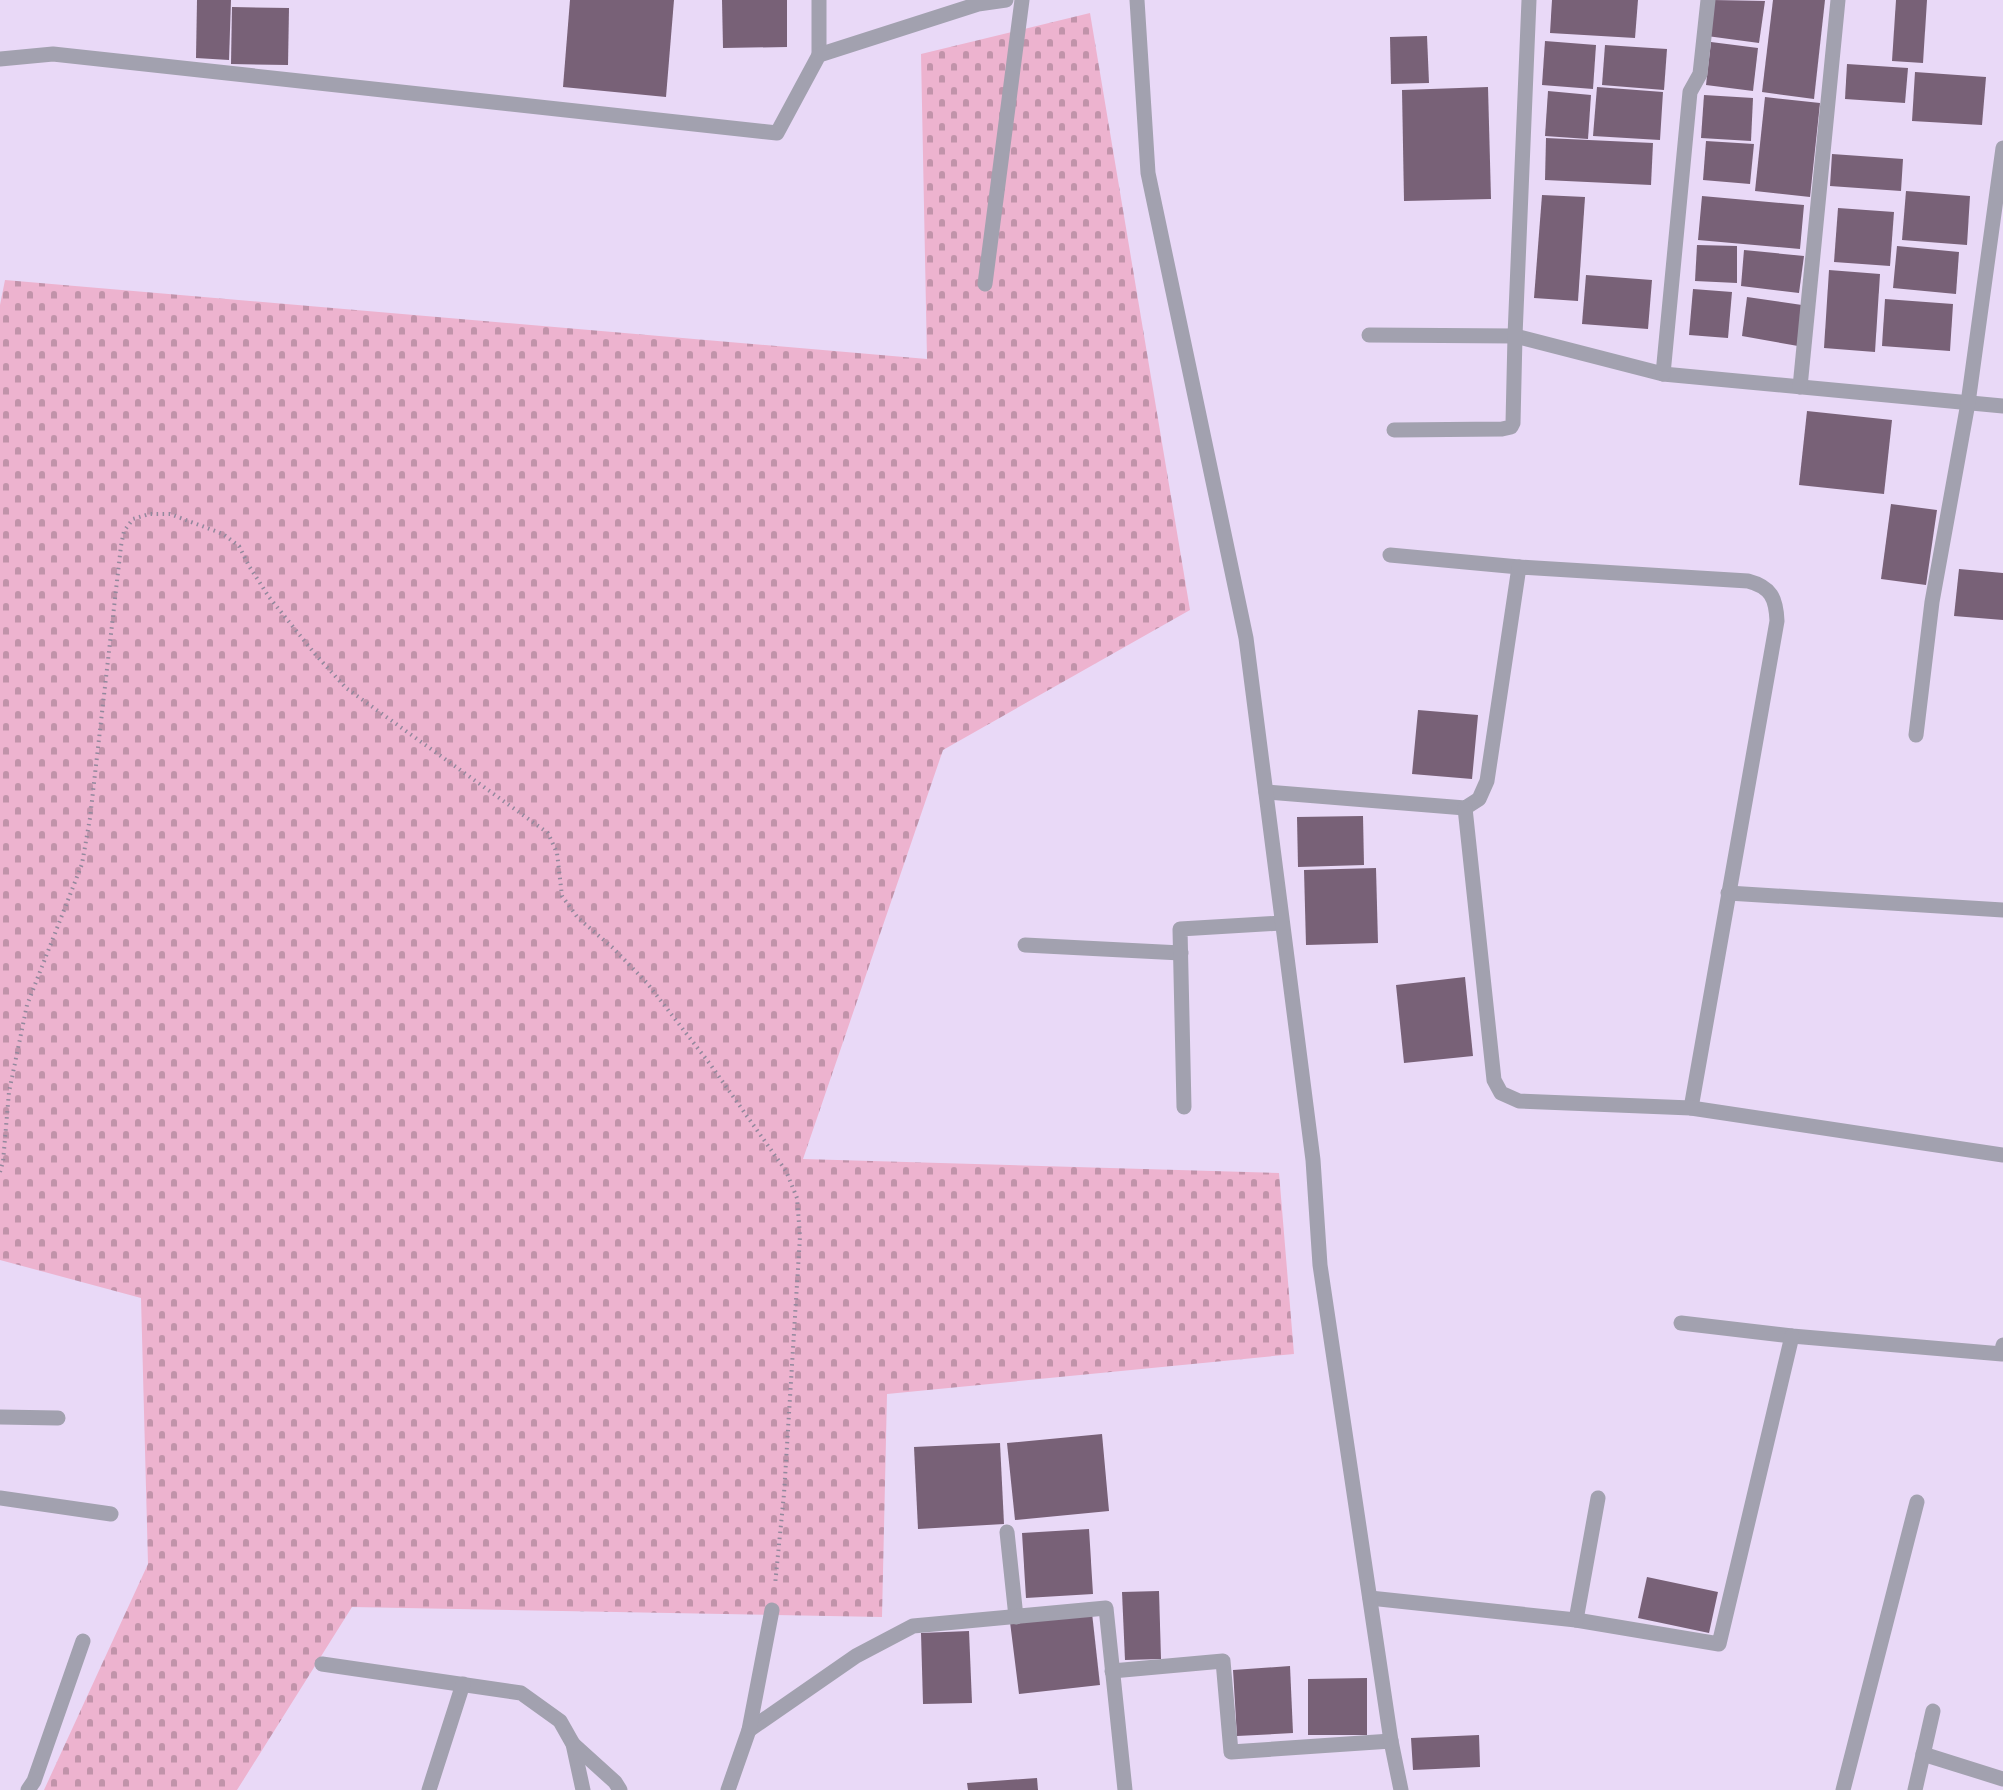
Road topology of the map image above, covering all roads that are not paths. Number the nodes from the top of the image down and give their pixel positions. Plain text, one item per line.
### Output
1 (819, 0) edge
2 (1006, 0) edge
3 (1022, 0) edge
4 (1137, 0) edge
5 (1529, 0) edge
6 (1708, 0) edge
7 (1838, 0) edge
8 (819, 55) junction
9 (0, 59) edge
10 (2003, 148) edge
11 (986, 284) dead end
12 (1369, 335) dead end
13 (1515, 336) junction
14 (1663, 374) junction
15 (1800, 387) junction
16 (1968, 403) junction
17 (2003, 406) edge
18 (1394, 429) dead end
19 (1390, 555) dead end
20 (1519, 567) junction
21 (1916, 735) dead end
22 (1266, 792) junction
23 (1465, 808) junction
24 (1728, 893) junction
25 (2003, 910) edge
26 (1281, 922) junction
27 (1025, 945) dead end
28 (1181, 953) junction
29 (1184, 1107) dead end
30 (1691, 1108) junction
31 (2003, 1155) edge
32 (1681, 1323) dead end
33 (1792, 1336) junction
34 (2003, 1345) edge
35 (0, 1417) edge
36 (58, 1418) dead end
37 (0, 1498) edge
38 (1598, 1498) dead end
39 (1917, 1502) dead end
40 (111, 1514) dead end
41 (1007, 1532) dead end
42 (1370, 1598) junction
43 (772, 1610) road end
44 (1016, 1617) junction
45 (1576, 1620) junction
46 (83, 1641) dead end
47 (322, 1664) dead end
48 (1112, 1671) junction
49 (463, 1684) junction
50 (1933, 1711) dead end
51 (748, 1730) junction
52 (1391, 1741) junction
53 (573, 1744) junction
54 (1923, 1754) junction
55 (2003, 1779) edge
56 (28, 1790) edge
57 (429, 1790) edge
58 (583, 1790) edge
59 (620, 1790) edge
60 (728, 1790) edge
61 (1125, 1790) edge
62 (1401, 1790) edge
63 (1843, 1790) edge
64 (1915, 1790) edge

1 - 8 street
2 - 8 street
3 - 11 street
4 - 22 street
5 - 13 street
6 - 14 street
7 - 15 street
8 - 9 street
10 - 16 street
12 - 13 street
13 - 14 street
13 - 18 street
14 - 15 street
15 - 16 street
16 - 17 street
16 - 21 street
19 - 20 street
20 - 23 street
20 - 24 street
22 - 23 street
22 - 26 street
23 - 30 street
24 - 25 street
24 - 30 street
26 - 28 street
26 - 42 street
27 - 28 street
28 - 29 street
30 - 31 street
32 - 33 street
33 - 34 street
33 - 45 street
35 - 36 street
37 - 40 street
38 - 45 street
39 - 63 street
41 - 44 street
42 - 45 street
42 - 52 street
43 - 51 street
44 - 48 street
44 - 51 street
46 - 56 street
47 - 49 street
48 - 52 street
48 - 61 street
49 - 53 street
49 - 57 street
50 - 54 street
51 - 60 street
52 - 62 street
53 - 58 street
53 - 59 street
54 - 55 street
54 - 64 street

